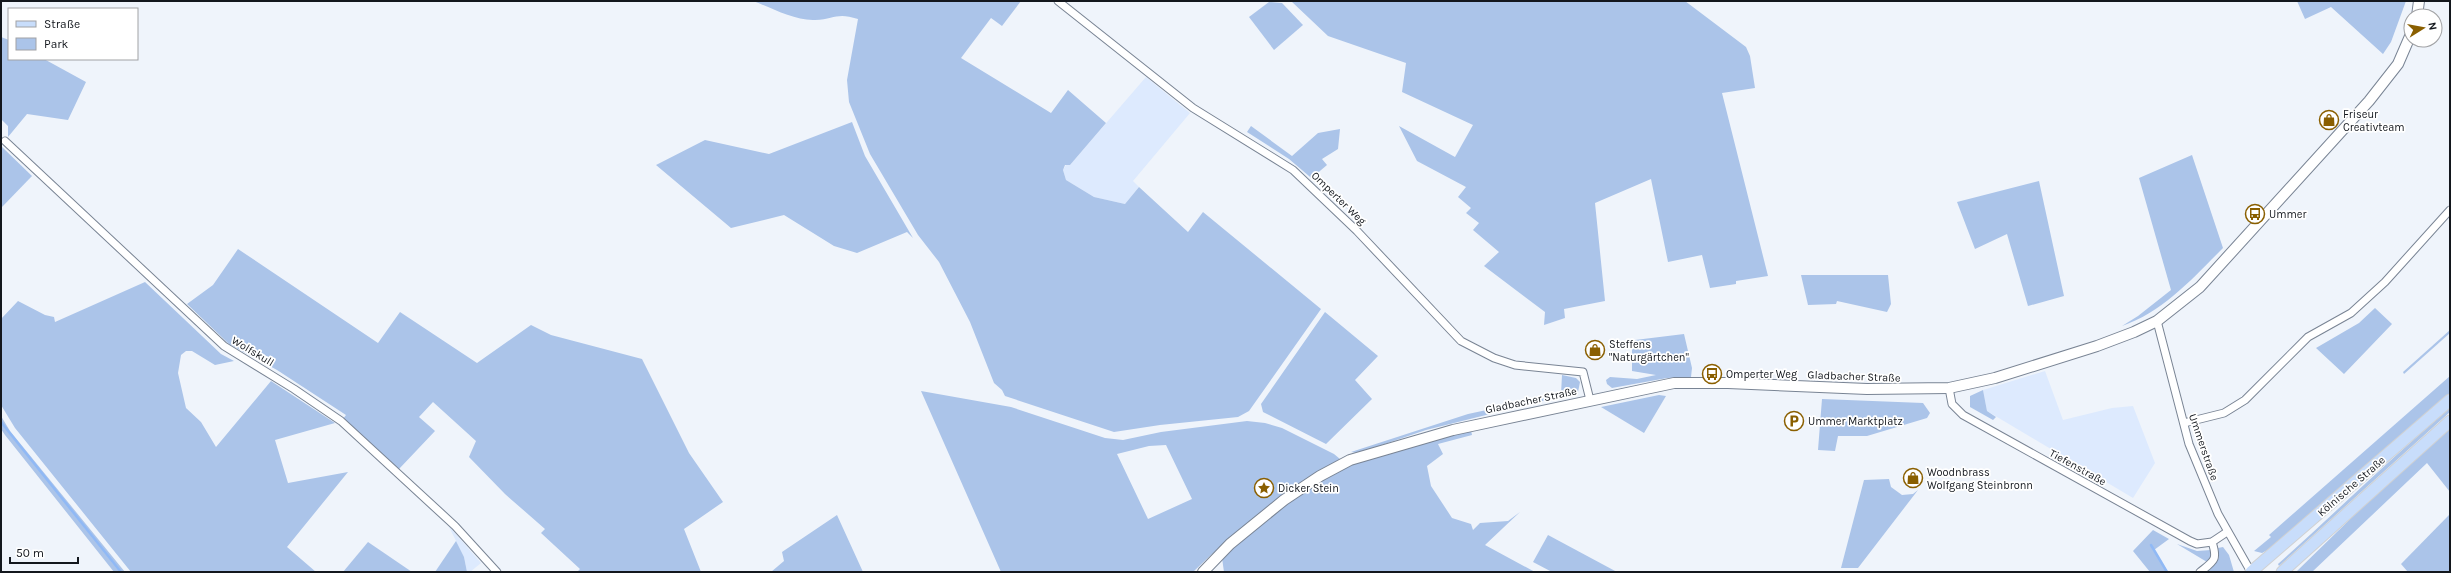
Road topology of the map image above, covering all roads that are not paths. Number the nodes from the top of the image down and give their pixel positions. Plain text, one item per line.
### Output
1 (1058, 1) edge
2 (2405, 48) edge
3 (5, 141) dead end
4 (2450, 210) edge
5 (2157, 321) junction
6 (1949, 388) junction
7 (1590, 400) junction
8 (2450, 400) edge
9 (2450, 421) edge
10 (2184, 423) junction
11 (2228, 532) junction
12 (2212, 542) junction
13 (496, 572) edge
14 (1203, 572) edge
15 (2200, 572) edge
16 (2251, 572) edge
17 (2282, 572) edge

1 - 7 street, Omperter Weg
2 - 5 main road, Gladbacher Straße
3 - 13 street, Wolfskull
4 - 10 street
5 - 6 main road, Gladbacher Straße
5 - 10 street, Ummerstraße
6 - 7 main road, Gladbacher Straße
6 - 12 street, Tiefenstraße
7 - 14 main road, Gladbacher Straße
8 - 16 main road, Kölnische Straße
9 - 17 main road, Kölnische Straße
10 - 11 street, Ummerstraße
11 - 12 street
11 - 16 street, Ummerstraße
12 - 15 street

